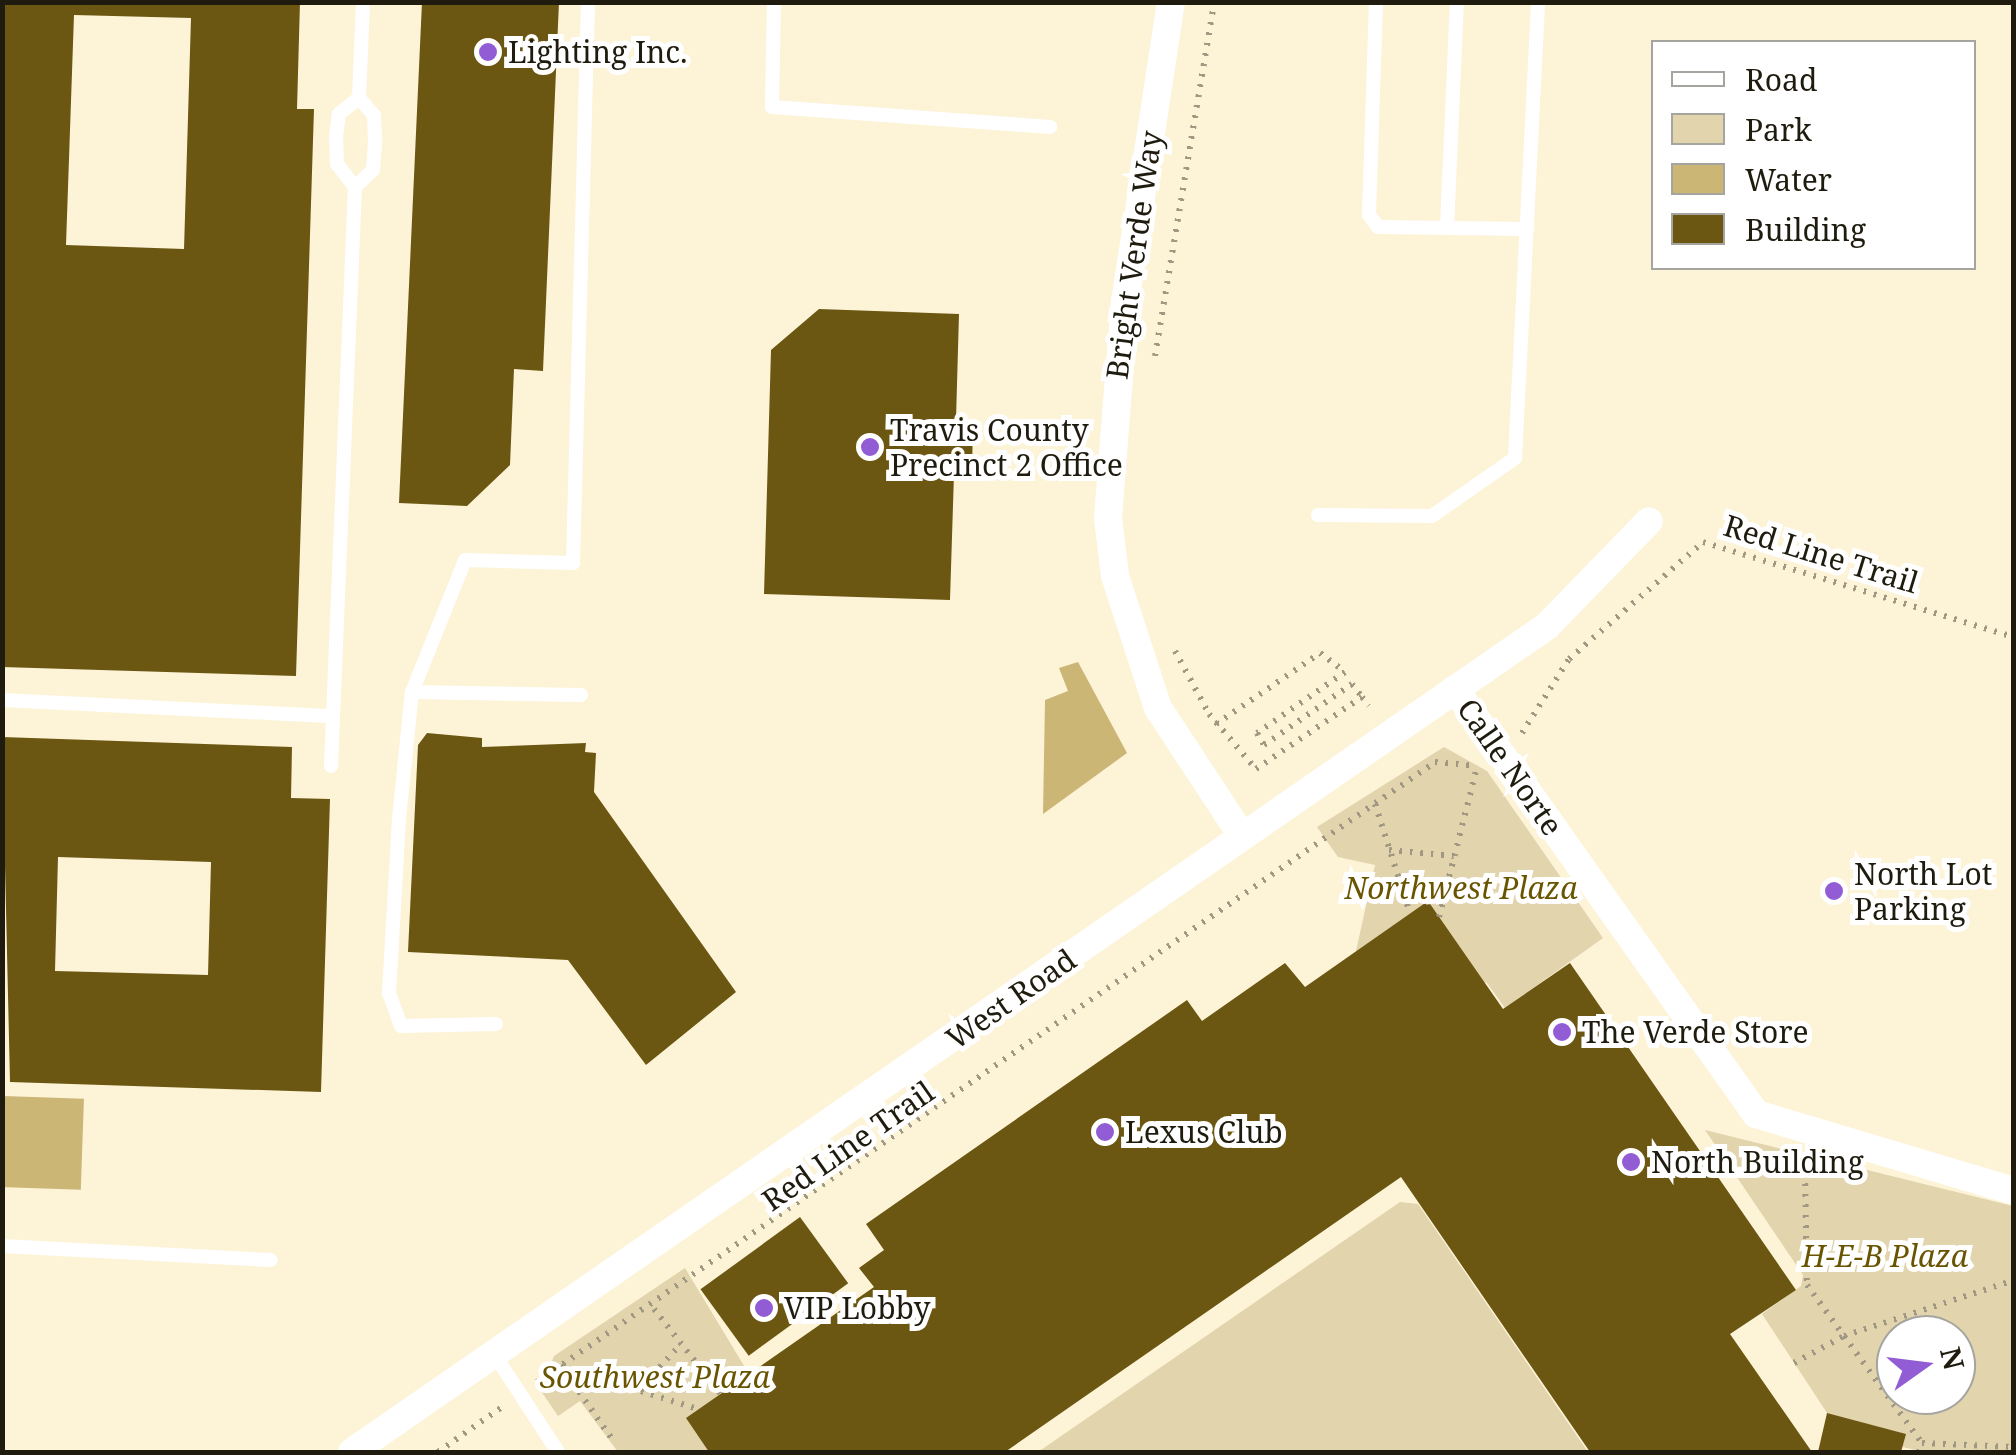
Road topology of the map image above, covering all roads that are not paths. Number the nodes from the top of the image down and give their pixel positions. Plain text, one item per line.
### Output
1 (363, 2) edge
2 (588, 2) edge
3 (774, 2) edge
4 (1172, 2) edge
5 (1376, 2) edge
6 (1458, 2) edge
7 (1538, 2) edge
8 (359, 98) junction
9 (1050, 128) dead end
10 (356, 187) junction
11 (1446, 228) junction
12 (1527, 229) junction
13 (1318, 515) dead end
14 (1650, 521) dead end
15 (1455, 689) junction
16 (412, 692) junction
17 (580, 696) dead end
18 (2, 700) edge
19 (333, 716) junction
20 (331, 766) dead end
21 (1242, 836) junction
22 (496, 1024) dead end
23 (2014, 1191) edge
24 (2, 1246) edge
25 (272, 1260) dead end
26 (496, 1357) junction
27 (352, 1452) edge
28 (558, 1452) edge

1 - 8 lane
2 - 16 lane
3 - 9 lane
4 - 21 street, Bright Verde Way
5 - 11 lane
6 - 11 lane
7 - 12 lane
8 - 10 lane
8 - 10 lane
10 - 19 lane
11 - 12 lane
12 - 13 lane
14 - 15 street, West Road
15 - 21 street, West Road
15 - 23 street, Calle Norte
16 - 17 lane
16 - 22 lane
18 - 19 lane
19 - 20 lane
21 - 26 street, West Road
24 - 25 lane
26 - 27 street, West Road
26 - 28 lane

